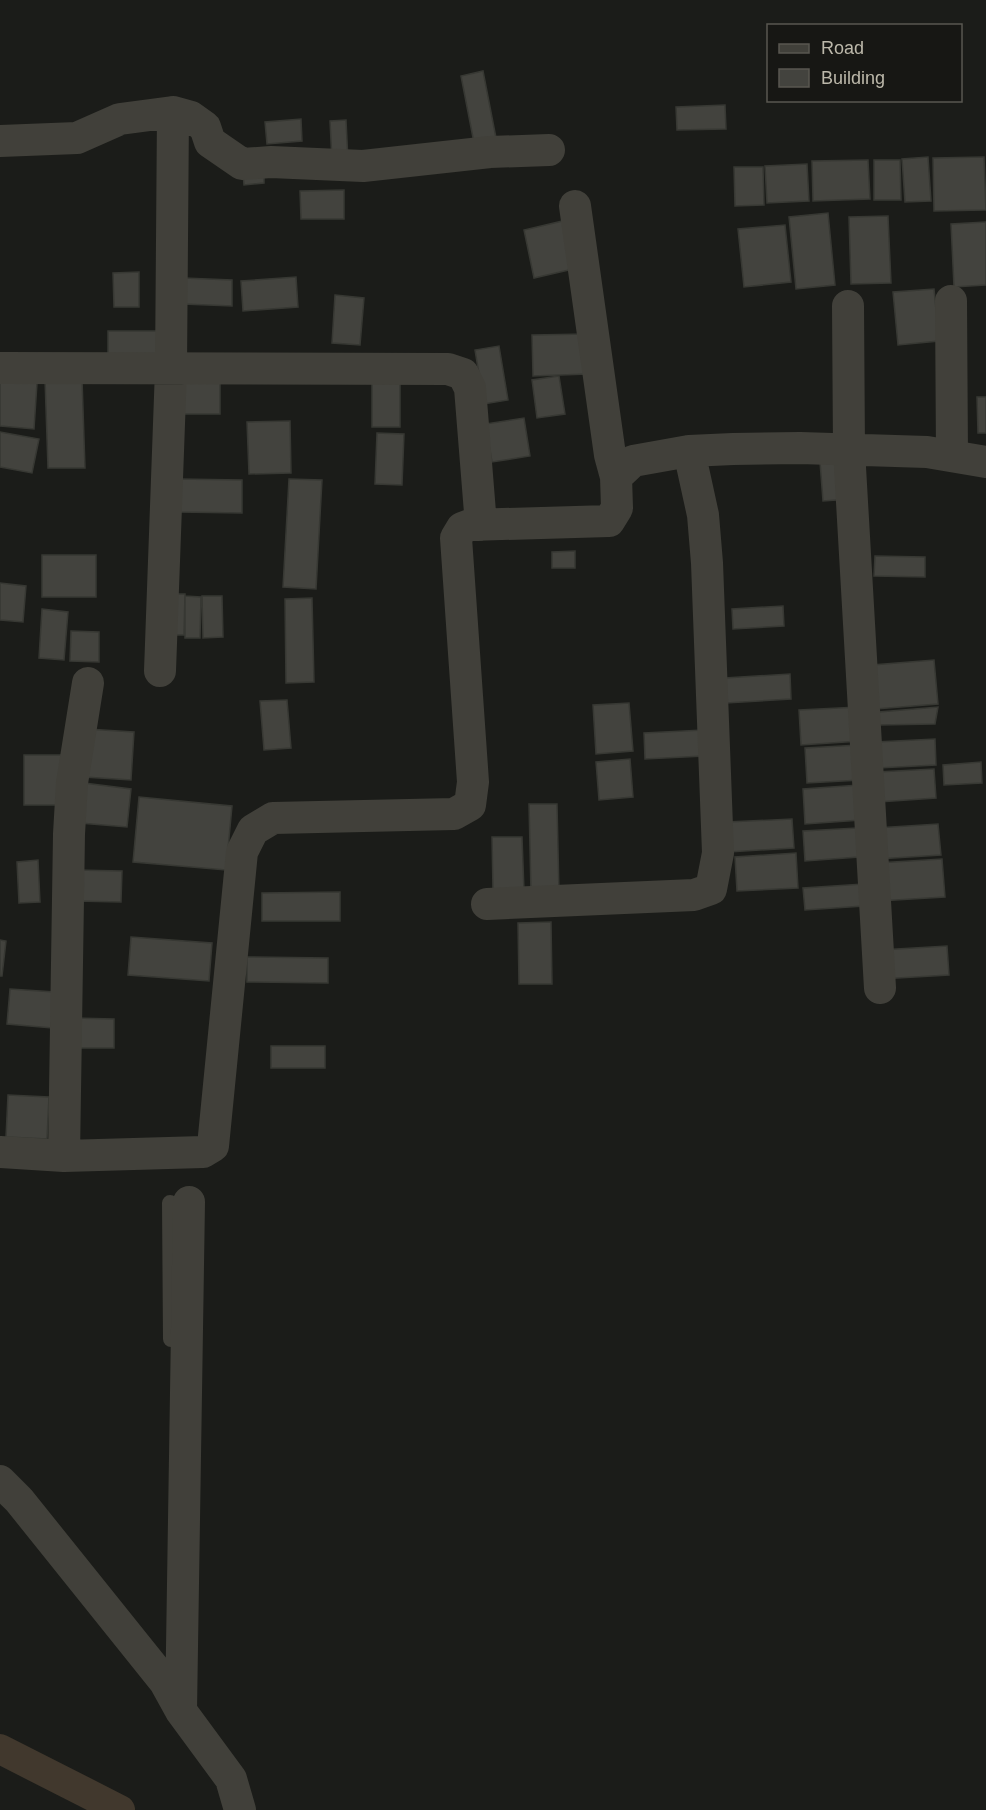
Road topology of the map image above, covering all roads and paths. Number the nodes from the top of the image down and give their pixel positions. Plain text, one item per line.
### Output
1 (173, 112) junction
2 (0, 141) edge
3 (549, 150) dead end
4 (574, 207) dead end
5 (951, 301) dead end
6 (848, 306) dead end
7 (0, 368) edge
8 (171, 369) junction
9 (849, 450) junction
10 (689, 451) junction
11 (952, 456) junction
12 (986, 462) edge
13 (616, 477) junction
14 (481, 525) junction
15 (160, 671) dead end
16 (88, 683) dead end
17 (487, 904) dead end
18 (880, 988) dead end
19 (0, 1152) edge
20 (64, 1156) junction
21 (179, 1202) joint
22 (0, 1481) edge
23 (165, 1682) junction
24 (181, 1711) junction
25 (240, 1810) edge

1 - 2 street
1 - 3 street
1 - 8 street
4 - 13 street
5 - 11 street
6 - 9 street
7 - 8 street
8 - 14 street
8 - 15 street
9 - 10 street
9 - 11 street
9 - 18 street
10 - 13 street
10 - 17 street
11 - 12 street
13 - 14 street
14 - 20 street
16 - 20 street
19 - 20 street
21 - 23 lane
21 - 24 street
22 - 23 street
23 - 24 street
24 - 25 street

